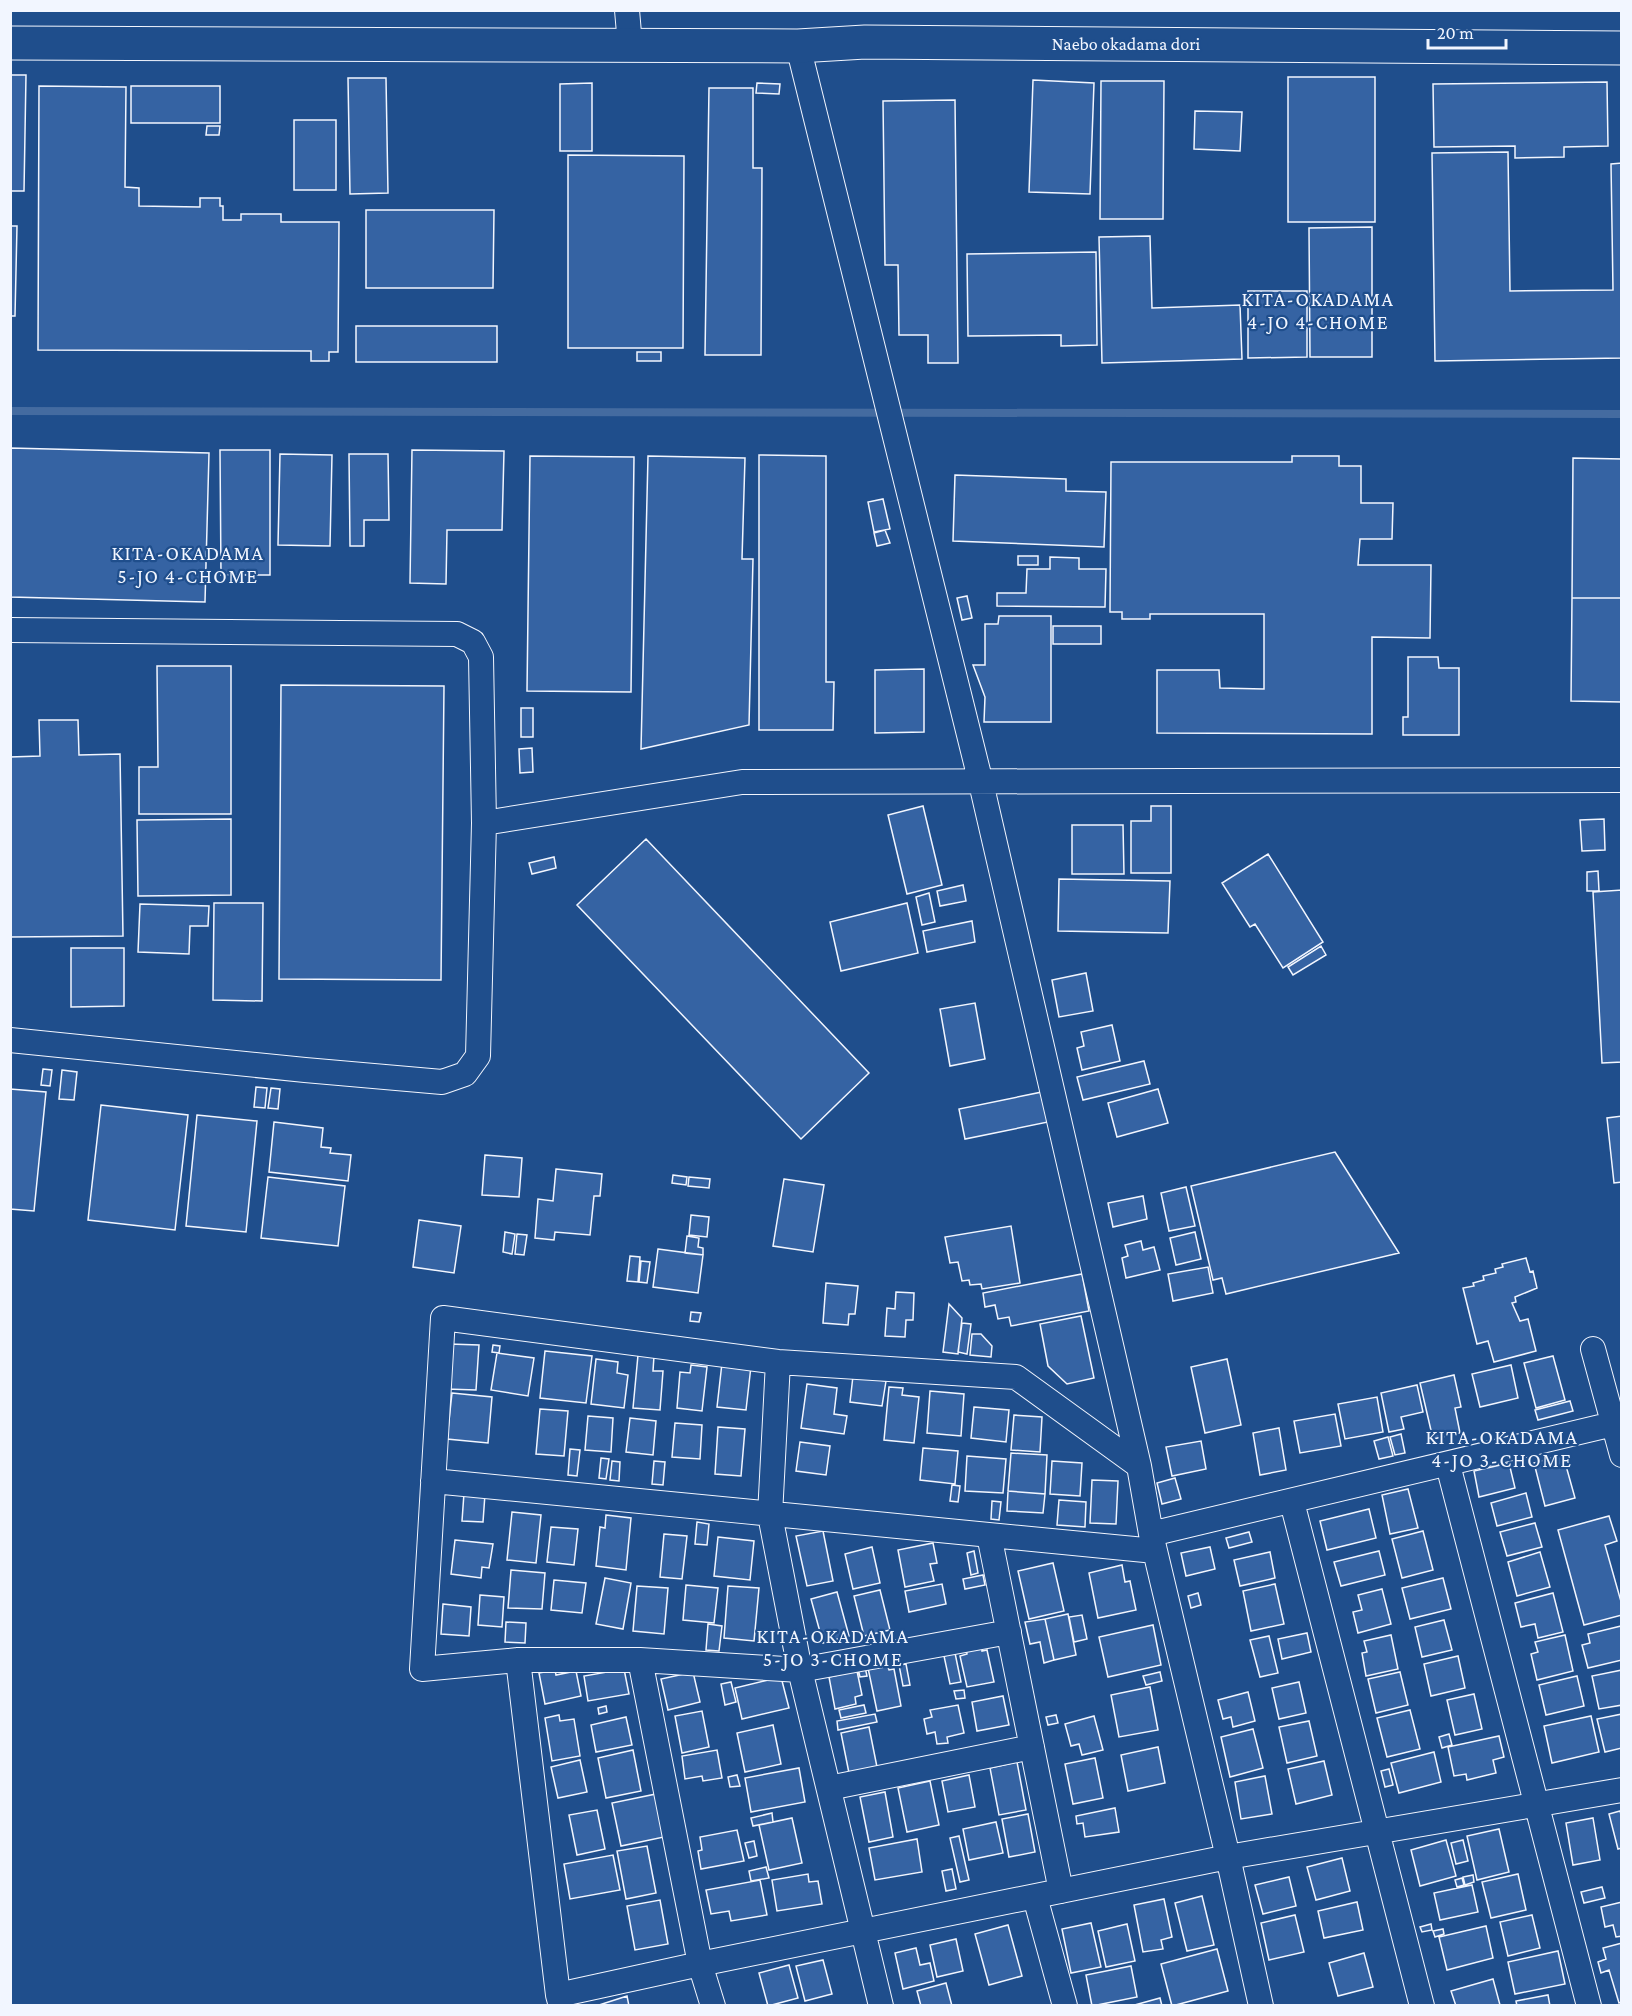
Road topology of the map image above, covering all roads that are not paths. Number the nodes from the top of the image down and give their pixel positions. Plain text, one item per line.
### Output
1 (627, 10) edge
2 (10, 43) edge
3 (630, 45) junction
4 (798, 46) junction
5 (1622, 48) edge
6 (10, 630) edge
7 (1622, 780) edge
8 (981, 783) junction
9 (484, 823) junction
10 (10, 1040) edge
11 (1593, 1349) dead end
12 (778, 1362) junction
13 (1613, 1424) junction
14 (1622, 1455) edge
15 (1448, 1465) junction
16 (1139, 1466) junction
17 (433, 1481) junction
18 (1292, 1502) junction
19 (770, 1515) junction
20 (989, 1535) junction
21 (1153, 1543) junction
22 (1009, 1632) junction
23 (518, 1660) junction
24 (640, 1660) junction
25 (800, 1670) junction
26 (1032, 1747) junction
27 (829, 1788) junction
28 (1622, 1790) edge
29 (1536, 1804) junction
30 (1377, 1831) junction
31 (1228, 1857) junction
32 (1062, 1892) junction
33 (1035, 1897) junction
34 (862, 1932) junction
35 (700, 1964) junction
36 (560, 2000) edge
37 (713, 2006) edge
38 (881, 2006) edge
39 (1065, 2006) edge
40 (1260, 2006) edge
41 (1422, 2006) edge
42 (1589, 2006) edge

1 - 3 street
2 - 3 street, Naebo okadama dori
3 - 4 street, Naebo okadama dori
4 - 5 street, Naebo okadama dori
4 - 8 street
6 - 9 street
7 - 8 street
8 - 9 street
8 - 16 street
9 - 10 street
11 - 13 street
12 - 16 street
12 - 17 street
12 - 19 street
13 - 14 street
13 - 15 street
15 - 18 street
15 - 29 street
16 - 21 street
17 - 19 street
17 - 23 street
18 - 21 street
18 - 30 street
19 - 20 street
19 - 25 street
20 - 21 street
20 - 22 street
21 - 31 street
22 - 25 street
22 - 26 street
23 - 24 street
23 - 36 street
24 - 25 street
24 - 35 street
25 - 27 street
26 - 27 street
26 - 32 street
27 - 34 street
28 - 29 street
29 - 30 street
29 - 42 street
30 - 31 street
30 - 41 street
31 - 32 street
31 - 40 street
32 - 33 street
33 - 34 street
33 - 39 street
34 - 35 street
34 - 38 street
35 - 36 street
35 - 37 street

